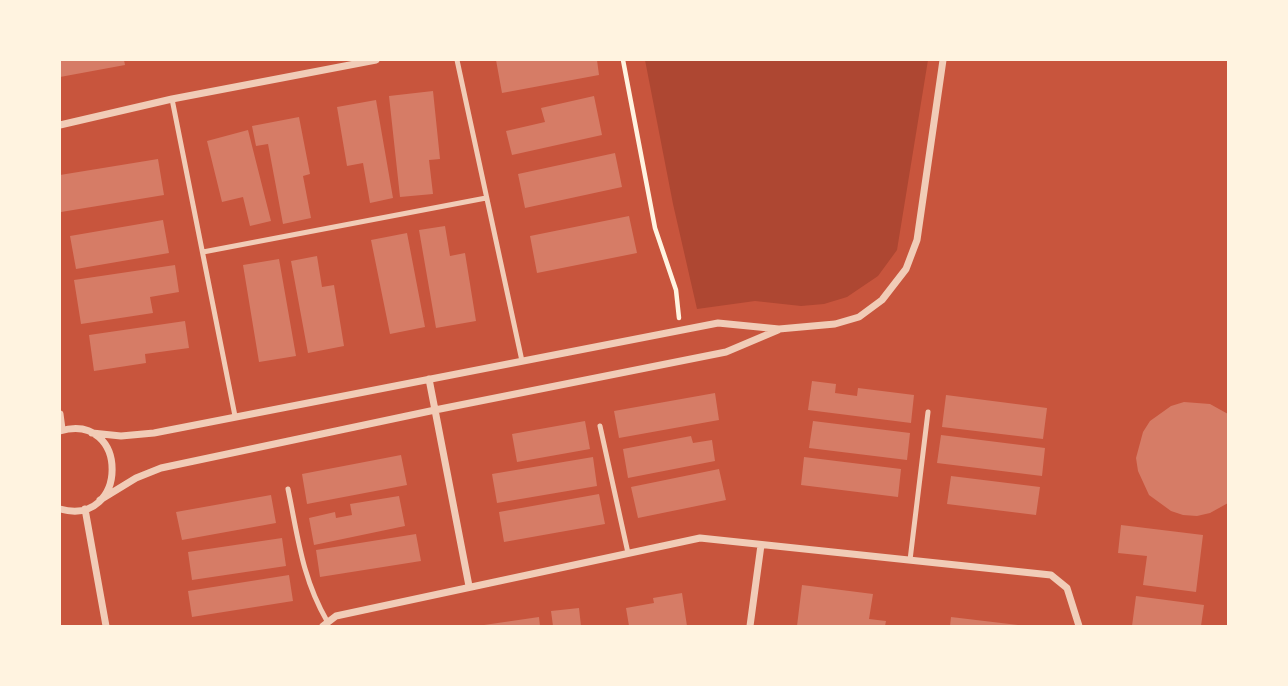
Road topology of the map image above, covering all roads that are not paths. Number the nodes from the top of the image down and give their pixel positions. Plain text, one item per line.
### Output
1 (376, 60) edge
2 (457, 60) edge
3 (943, 60) edge
4 (172, 99) junction
5 (60, 125) edge
6 (486, 198) junction
7 (203, 252) junction
8 (779, 329) junction
9 (522, 361) junction
10 (429, 379) junction
11 (435, 410) junction
12 (928, 412) dead end
13 (60, 414) edge
14 (235, 416) junction
15 (600, 426) dead end
16 (61, 430) edge
17 (92, 433) junction
18 (288, 489) dead end
19 (100, 500) junction
20 (60, 509) edge
21 (85, 509) junction
22 (761, 545) junction
23 (628, 553) junction
24 (910, 560) junction
25 (469, 586) junction
26 (325, 624) edge
27 (106, 626) edge
28 (750, 626) edge
29 (1079, 626) edge

1 - 4 street
2 - 6 lane
3 - 8 street
4 - 5 street
4 - 7 lane
6 - 7 lane
6 - 9 lane
7 - 14 lane
8 - 9 street
8 - 11 street
9 - 10 street
10 - 11 street
10 - 14 street
11 - 19 street
11 - 25 street
12 - 24 lane
13 - 16 street
14 - 17 street
15 - 23 lane
16 - 17 street
17 - 19 street
18 - 26 lane
19 - 21 street
20 - 21 street
21 - 27 street
22 - 23 street
22 - 24 street
22 - 28 street
23 - 25 street
24 - 29 street
25 - 26 street

